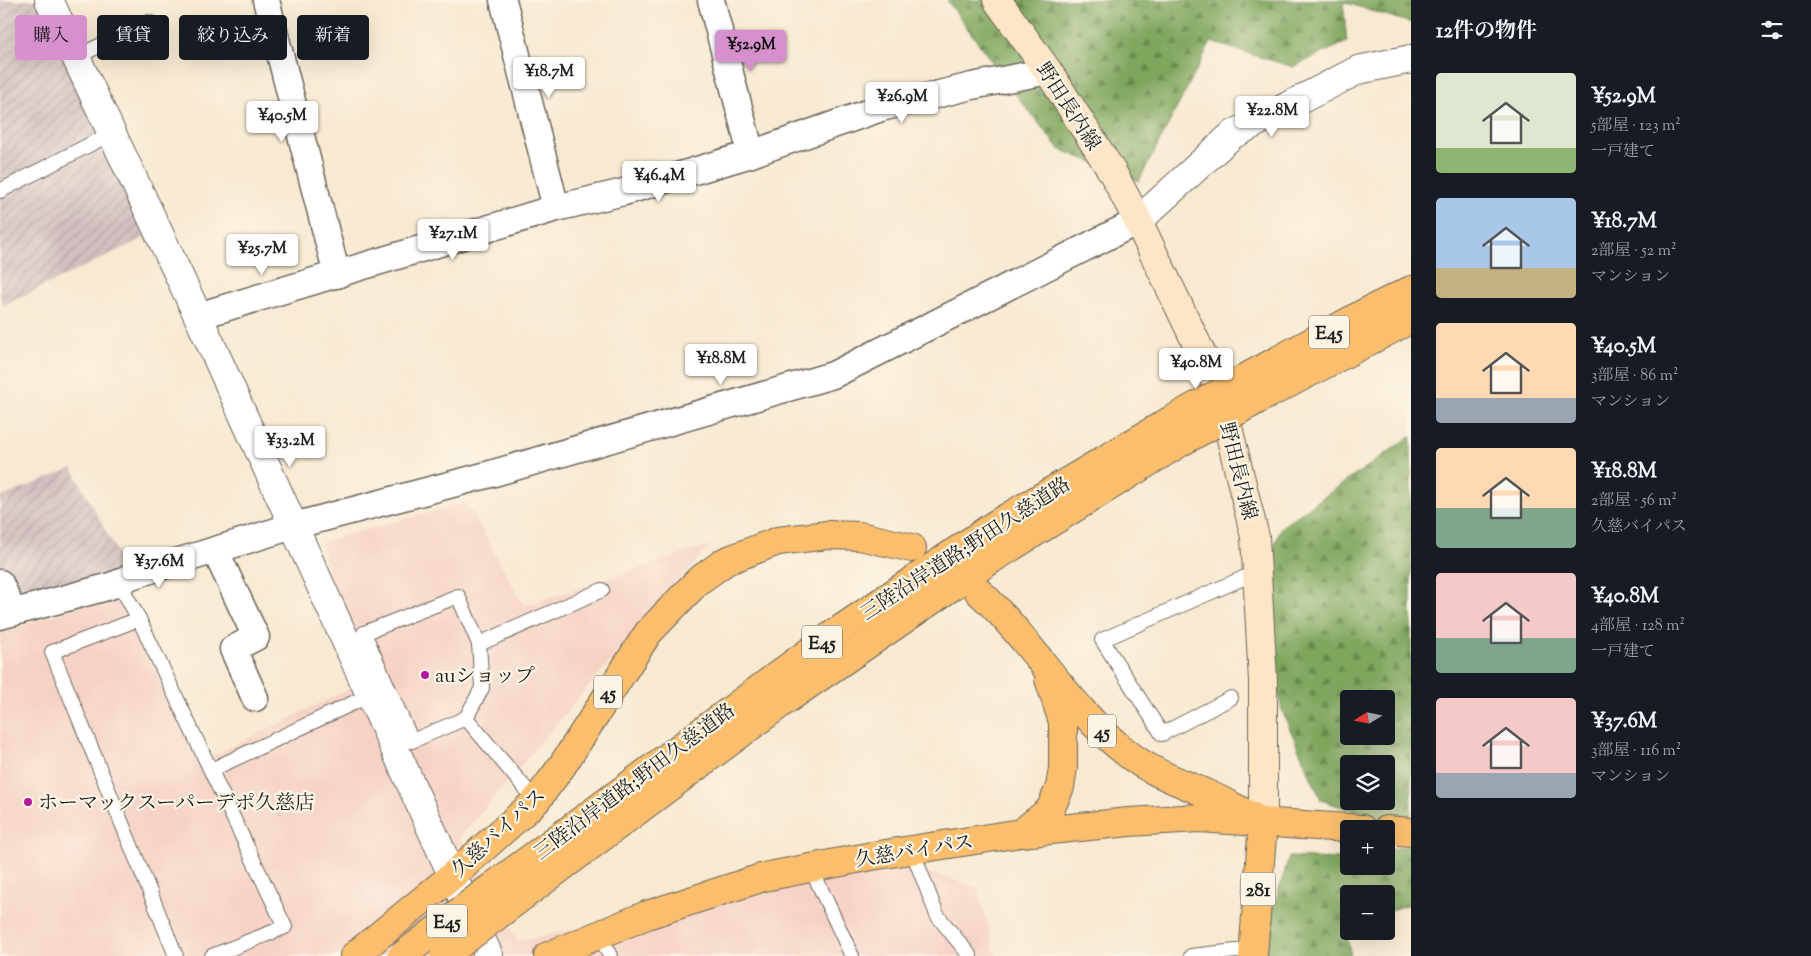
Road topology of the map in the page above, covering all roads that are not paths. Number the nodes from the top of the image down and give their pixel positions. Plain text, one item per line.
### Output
1 (49, 0) edge
2 (266, 0) edge
3 (503, 0) edge
4 (711, 0) edge
5 (996, 0) edge
6 (56, 15) edge
7 (1411, 59) edge
8 (77, 60) edge
9 (1048, 71) junction
10 (112, 133) junction
11 (751, 154) junction
12 (0, 191) edge
13 (556, 208) junction
14 (1138, 221) junction
15 (337, 275) junction
16 (1411, 290) edge
17 (198, 316) junction
18 (1411, 319) edge
19 (1252, 388) junction
20 (293, 526) junction
21 (912, 548) dead end
22 (215, 550) junction
23 (1257, 572) junction
24 (119, 582) junction
25 (0, 583) edge
26 (602, 590) dead end
27 (979, 592) dead end
28 (6, 614) edge
29 (139, 619) junction
30 (479, 644) junction
31 (1045, 668) junction
32 (370, 695) junction
33 (255, 698) dead end
34 (1231, 698) dead end
35 (466, 718) junction
36 (211, 770) junction
37 (536, 801) junction
38 (1263, 822) junction
39 (1340, 827) edge
40 (1395, 831) edge
41 (1411, 832) edge
42 (1021, 833) junction
43 (912, 850) junction
44 (811, 868) junction
45 (452, 876) junction
46 (500, 897) junction
47 (605, 945) edge
48 (1253, 952) edge
49 (176, 956) edge
50 (212, 956) edge
51 (354, 956) edge
52 (402, 956) edge
53 (444, 956) edge
54 (489, 956) edge
55 (548, 956) edge
56 (852, 956) edge
57 (970, 956) edge
58 (1191, 956) edge

1 - 6 street
2 - 15 street
3 - 13 street
4 - 11 street
5 - 9 main road, 野田長内線
7 - 14 street
8 - 10 street
9 - 11 street
9 - 14 main road, 野田長内線
10 - 12 lane
10 - 17 street
11 - 13 street
13 - 15 street
14 - 20 street
14 - 23 main road, 野田長内線
15 - 17 street
16 - 19 highway, 三陸沿岸道路;野田久慈道路 / E45
17 - 20 street
18 - 19 highway, 三陸沿岸道路;野田久慈道路 / E45
19 - 46 highway, 三陸沿岸道路;野田久慈道路 / E45, bridge
20 - 22 street
20 - 32 street
21 - 37 highway, 久慈バイパス / 45
22 - 24 street
22 - 33 street
23 - 34 lane
23 - 38 main road, 野田長内線
24 - 28 street
24 - 29 lane
25 - 28 street
26 - 30 lane
27 - 31 highway, 久慈バイパス / 45
29 - 36 lane
29 - 49 lane
30 - 35 lane
30 - 35 lane
31 - 38 highway, 久慈バイパス / 45
31 - 42 highway, 45
32 - 36 lane
32 - 45 street
35 - 37 lane
36 - 50 lane
37 - 45 highway, 久慈バイパス / 45
38 - 39 highway, 久慈バイパス / 45
38 - 42 highway, 久慈バイパス / 45
38 - 48 highway, 281
40 - 41 highway
42 - 43 highway, 久慈バイパス / 45
43 - 44 highway, 久慈バイパス / 45
43 - 57 lane
44 - 47 highway, 久慈バイパス / 45
44 - 56 lane
45 - 51 highway, 久慈バイパス / 45
45 - 54 street
46 - 52 highway, 三陸沿岸道路;野田久慈道路 / E45, bridge
46 - 53 highway, 三陸沿岸道路;野田久慈道路 / E45, bridge
47 - 55 highway, 久慈バイパス / 45
48 - 58 lane

